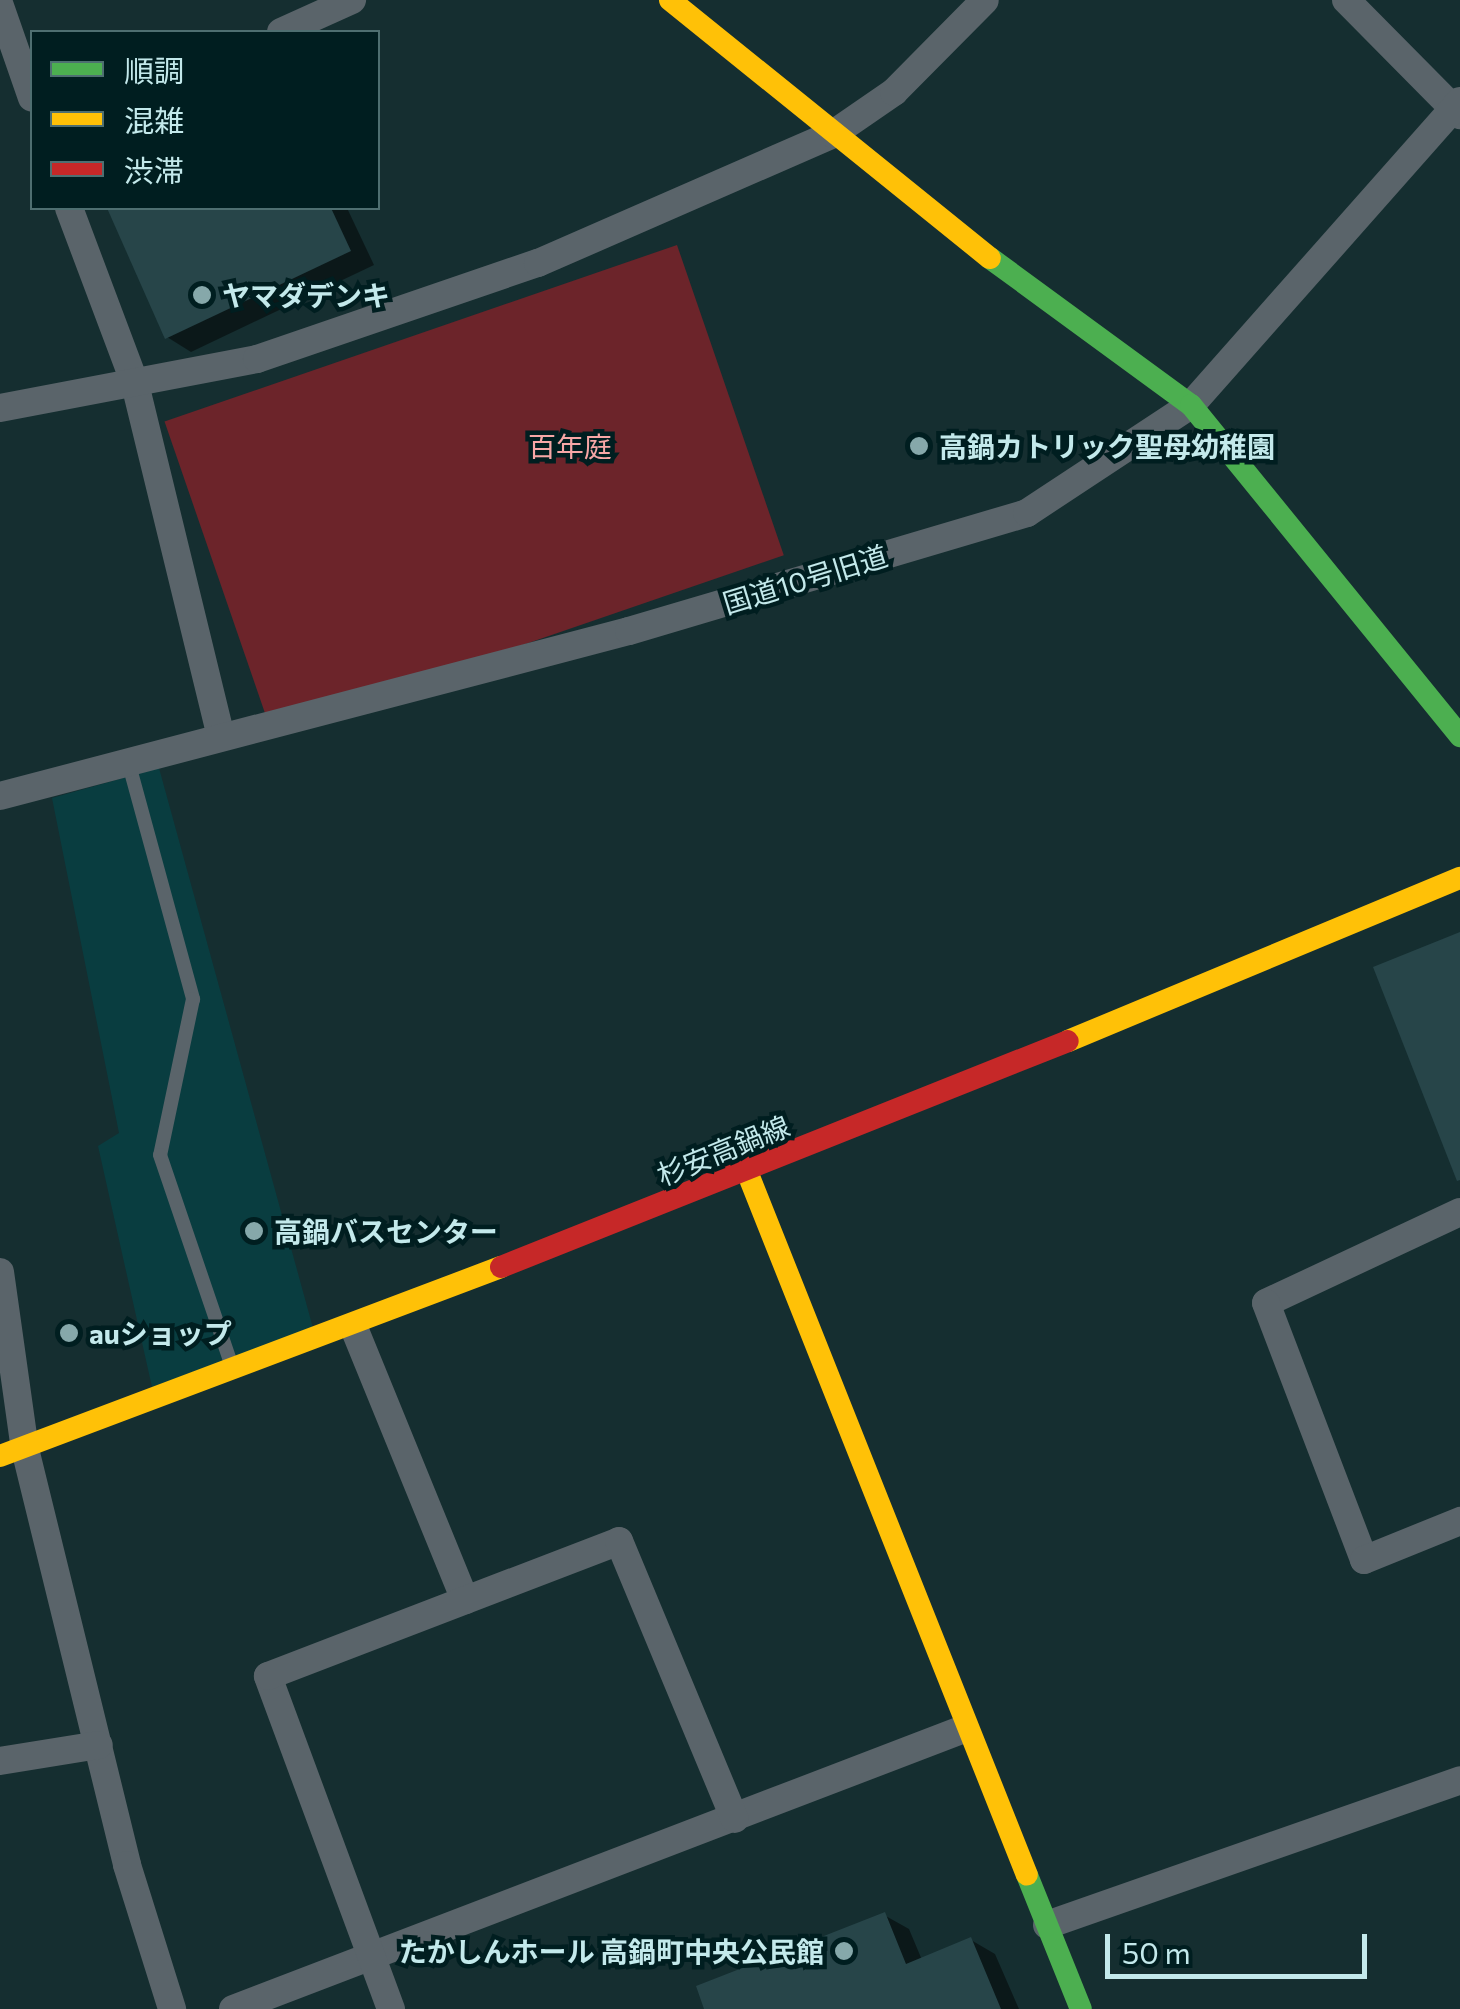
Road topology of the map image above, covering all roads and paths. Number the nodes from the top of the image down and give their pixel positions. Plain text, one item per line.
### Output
1 (352, 0) edge
2 (670, 0) edge
3 (986, 0) edge
4 (1346, 0) edge
5 (0, 6) edge
6 (285, 30) edge
7 (30, 92) edge
8 (1458, 108) edge
9 (833, 134) junction
10 (70, 210) edge
11 (134, 384) junction
12 (1190, 405) junction
13 (0, 408) edge
14 (221, 736) junction
15 (1460, 736) edge
16 (128, 761) junction
17 (0, 796) edge
18 (1460, 878) edge
19 (748, 1174) junction
20 (1460, 1212) edge
21 (0, 1272) edge
22 (354, 1328) junction
23 (234, 1372) junction
24 (13, 1452) edge
25 (1460, 1521) edge
26 (465, 1600) junction
27 (964, 1729) junction
28 (99, 1745) junction
29 (0, 1762) edge
30 (1460, 1780) edge
31 (734, 1819) junction
32 (1047, 1925) junction
33 (374, 1956) junction
34 (172, 2009) edge
35 (233, 2009) edge
36 (391, 2009) edge
37 (1081, 2009) edge

1 - 6 street
2 - 9 street
3 - 9 street
4 - 8 street
5 - 7 street
8 - 12 street, 国道10号旧道
9 - 11 street
9 - 12 street
10 - 11 street
11 - 13 street
11 - 14 street
12 - 14 street, 国道10号旧道
12 - 15 street
14 - 16 street, 国道10号旧道
16 - 17 street, 国道10号旧道
16 - 23 lane
18 - 19 street, 杉安高鍋線
19 - 22 street, 杉安高鍋線
19 - 27 street
20 - 25 street
21 - 24 street
22 - 23 street, 杉安高鍋線
22 - 26 street
23 - 24 street, 杉安高鍋線
24 - 28 street
26 - 31 street
26 - 33 street
27 - 31 street
27 - 32 street
28 - 29 street
28 - 34 street
30 - 32 street
31 - 33 street
32 - 37 street
33 - 35 street
33 - 36 street

